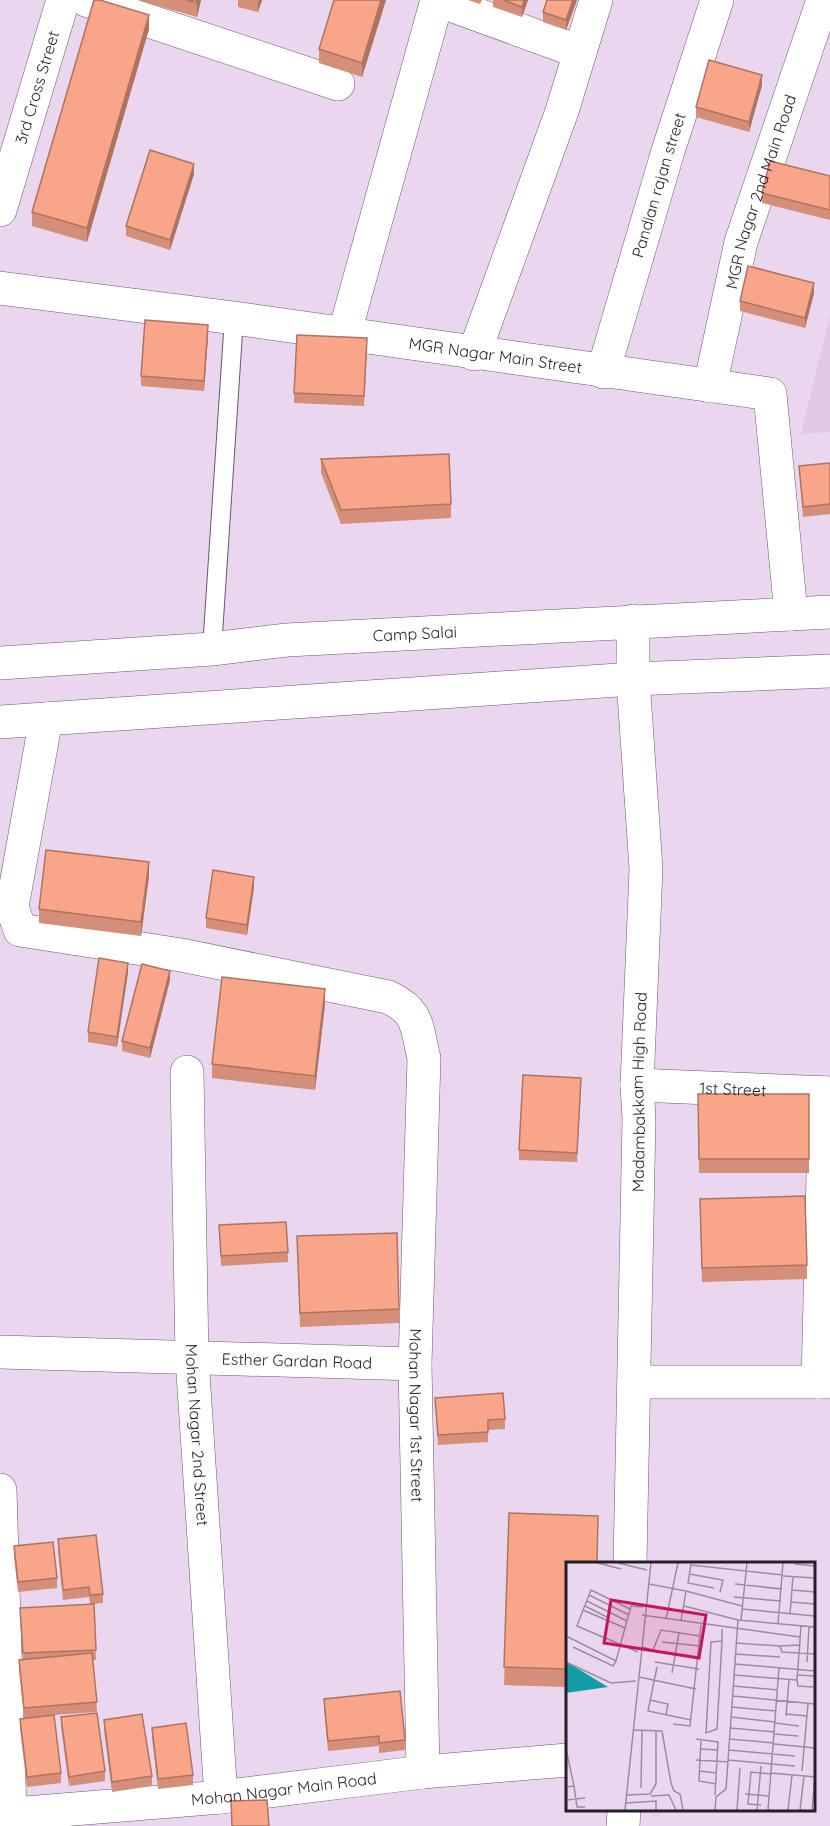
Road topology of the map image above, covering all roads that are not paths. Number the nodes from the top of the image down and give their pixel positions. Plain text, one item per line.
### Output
1 (63, 0) edge
2 (87, 0) edge
3 (437, 0) edge
4 (596, 0) edge
5 (717, 0) edge
6 (823, 0) edge
7 (490, 9) edge
8 (580, 52) junction
9 (338, 84) dead end
10 (0, 210) edge
11 (0, 288) edge
12 (234, 318) junction
13 (344, 335) junction
14 (474, 354) junction
15 (603, 372) junction
16 (710, 386) junction
17 (830, 612) edge
18 (791, 614) junction
19 (633, 621) junction
20 (212, 650) junction
21 (0, 663) edge
22 (830, 671) edge
23 (633, 679) junction
24 (46, 719) junction
25 (0, 722) edge
26 (187, 1072) dead end
27 (637, 1085) junction
28 (827, 1093) edge
29 (0, 1352) edge
30 (192, 1358) junction
31 (415, 1364) junction
32 (633, 1382) junction
33 (824, 1382) edge
34 (0, 1490) edge
35 (630, 1562) edge
36 (566, 1760) edge
37 (423, 1772) junction
38 (221, 1797) junction
39 (624, 1811) edge
40 (5, 1815) edge
41 (623, 1826) edge

1 - 10 street, 3rd Cross Street
2 - 9 street
3 - 7 street
3 - 13 street
4 - 8 street
5 - 15 street, Pandian rajan street
6 - 16 street, MGR Nagar 2nd Main Road
7 - 8 street
8 - 14 street
11 - 12 street, MGR Nagar Main Street
12 - 13 street, MGR Nagar Main Street
12 - 20 lane
13 - 14 street, MGR Nagar Main Street
14 - 15 street, MGR Nagar Main Street
15 - 16 street, MGR Nagar Main Street
16 - 18 street, MGR Nagar Main Street
17 - 18 street, Camp Salai
18 - 19 street, Camp Salai
19 - 20 street, Camp Salai
19 - 23 street, Madambakkam High Road
20 - 21 street, Camp Salai
22 - 23 street
23 - 24 street
23 - 27 street, Madambakkam High Road
24 - 25 street
24 - 31 street, Mohan Nagar 1st Street
26 - 30 street, Mohan Nagar 2nd Street
27 - 28 street, 1st Street
27 - 32 street, Madambakkam High Road
28 - 33 street
29 - 30 street, Esther Gardan Road
30 - 31 street, Esther Gardan Road
30 - 38 street, Mohan Nagar 2nd Street
31 - 37 street, Mohan Nagar 1st Street
32 - 33 street
32 - 35 street, Madambakkam High Road
34 - 40 street
36 - 37 street, Mohan Nagar Main Road
37 - 38 street, Mohan Nagar Main Road
38 - 40 street, Mohan Nagar Main Road
39 - 41 street

